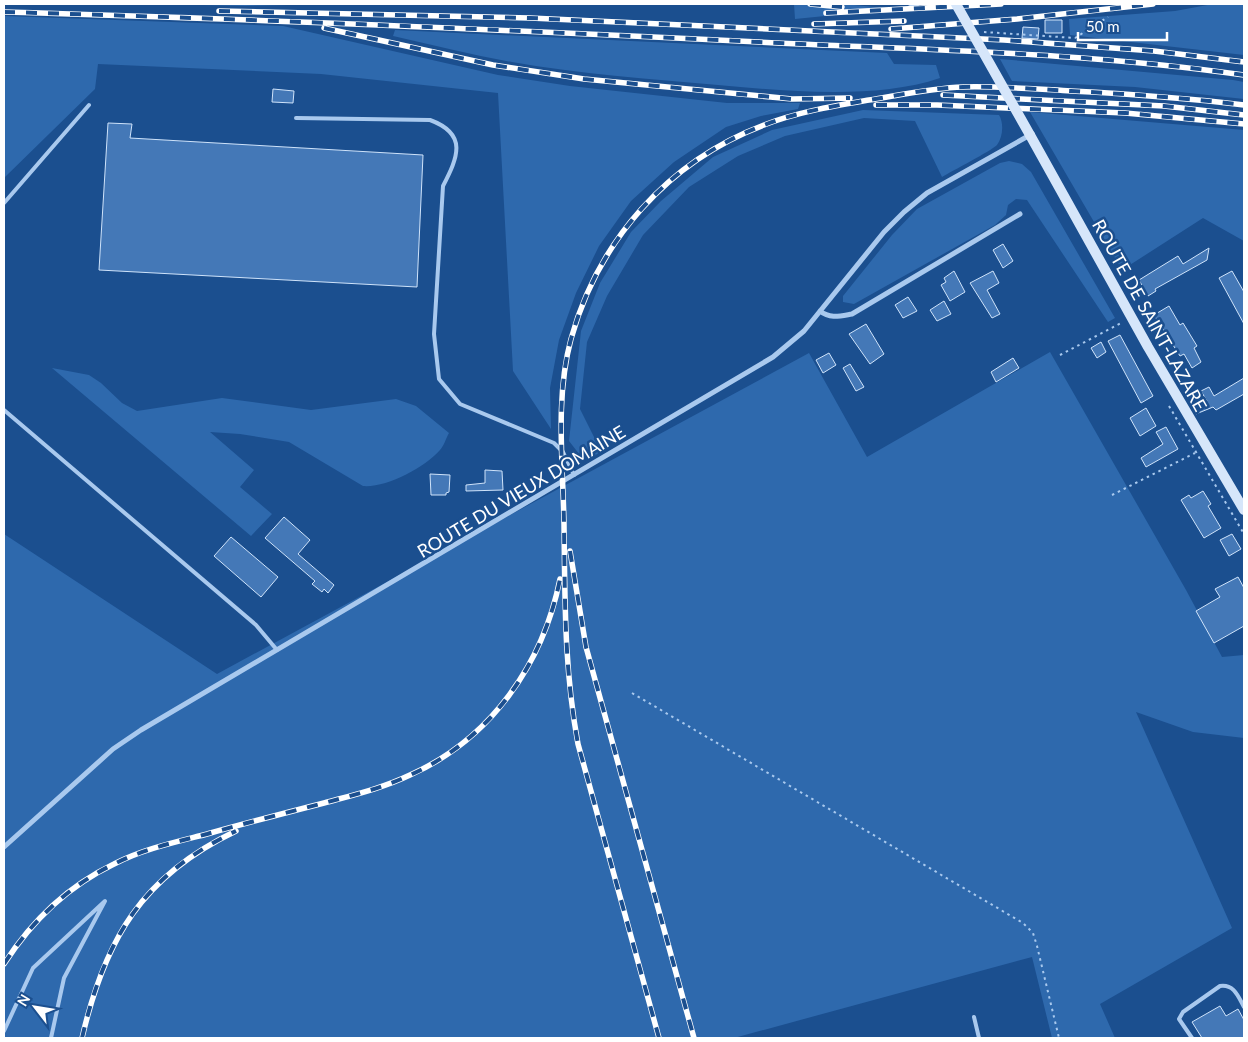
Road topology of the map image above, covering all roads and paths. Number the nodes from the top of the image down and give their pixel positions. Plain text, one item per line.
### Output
1 (910, 4) edge
2 (918, 4) edge
3 (956, 4) edge
4 (983, 4) edge
5 (984, 7) dead end
6 (1108, 17) dead end
7 (971, 31) junction
8 (89, 105) dead end
9 (296, 118) dead end
10 (1030, 135) junction
11 (4, 203) edge
12 (1020, 214) dead end
13 (820, 311) junction
14 (1131, 317) junction
15 (1060, 355) dead end
16 (4, 410) edge
17 (1206, 447) junction
18 (574, 475) junction
19 (1112, 495) dead end
20 (1244, 510) edge
21 (277, 650) junction
22 (632, 693) dead end
23 (4, 847) edge
24 (1244, 1006) edge
25 (974, 1017) dead end
26 (4, 1031) edge
27 (51, 1038) edge
28 (979, 1038) edge
29 (1059, 1038) edge
30 (1192, 1038) edge

1 - 2 lane
3 - 7 main road, ROUTE DE SAINT-LAZARE, bridge
4 - 5 path
6 - 7 path
7 - 10 main road, ROUTE DE SAINT-LAZARE, bridge
8 - 11 lane
9 - 18 lane
10 - 13 street, ROUTE DU VIEUX DOMAINE
10 - 14 main road, ROUTE DE SAINT-LAZARE
12 - 13 street
13 - 18 street, ROUTE DU VIEUX DOMAINE
14 - 15 path
14 - 17 main road, ROUTE DE SAINT-LAZARE
16 - 21 lane
17 - 19 path
17 - 20 main road, ROUTE DE SAINT-LAZARE
18 - 21 street, ROUTE DU VIEUX DOMAINE
21 - 23 street, ROUTE DU VIEUX DOMAINE
22 - 29 path
24 - 30 lane
25 - 28 lane
26 - 27 lane

